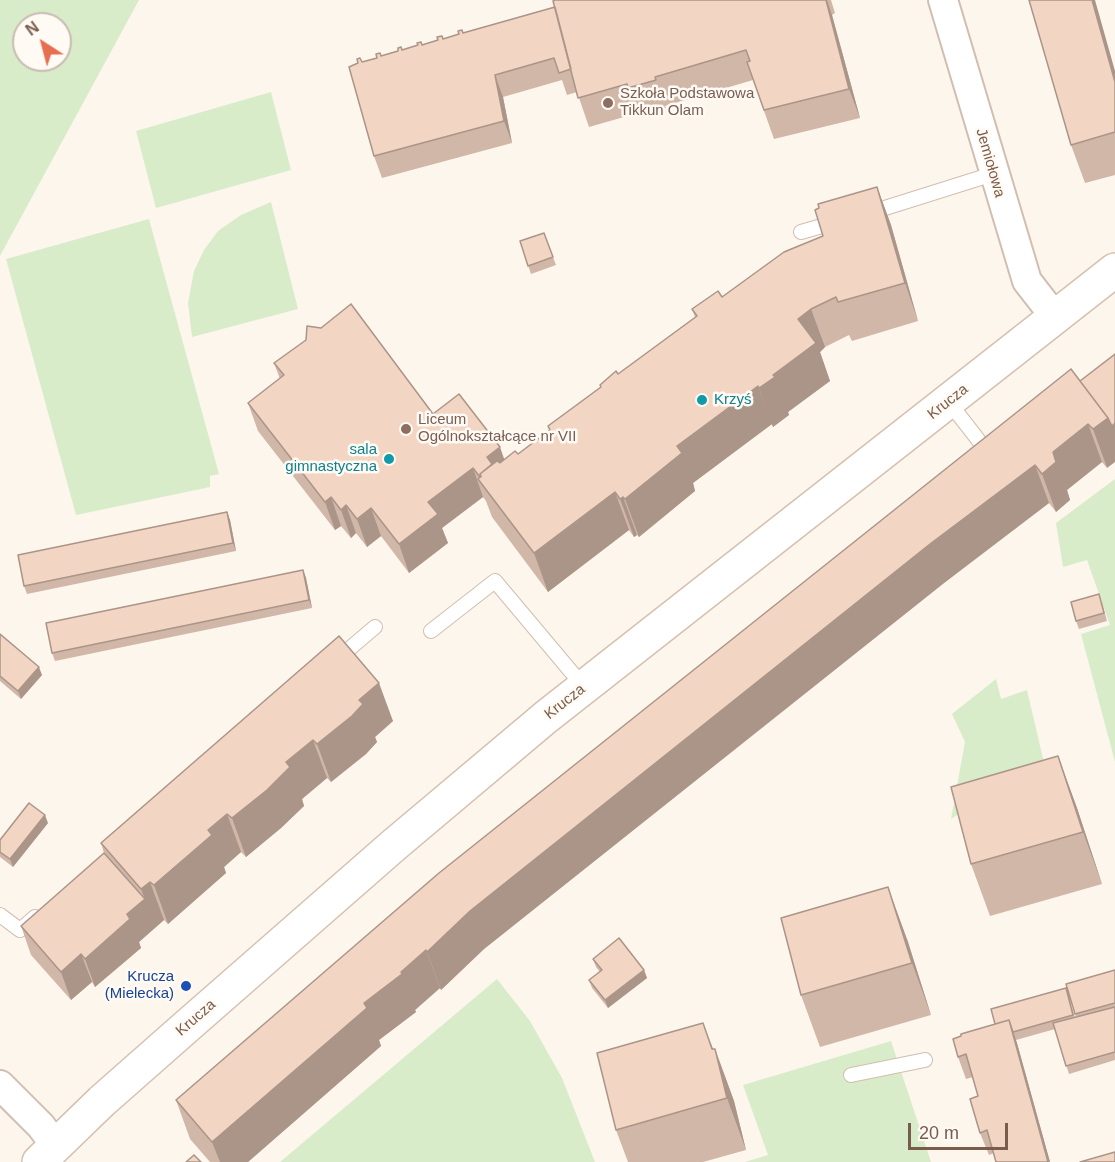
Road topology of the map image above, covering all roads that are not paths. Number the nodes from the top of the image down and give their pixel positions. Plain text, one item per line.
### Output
1 (943, 0) edge
2 (993, 174) junction
3 (801, 232) dead end
4 (1115, 270) edge
5 (1055, 317) junction
6 (948, 402) junction
7 (990, 455) edge
8 (375, 627) dead end
9 (431, 631) dead end
10 (321, 673) edge
11 (584, 687) junction
12 (46, 908) edge
13 (0, 915) edge
14 (925, 1060) dead end
15 (851, 1075) dead end
16 (0, 1085) edge
17 (53, 1157) edge

1 - 2 street, Jemiołowa
2 - 3 lane
2 - 5 street, Jemiołowa
4 - 5 street, Krucza
5 - 6 street, Krucza
6 - 7 lane
6 - 11 street, Krucza
8 - 10 lane
9 - 11 lane
11 - 17 street, Krucza
12 - 13 lane
14 - 15 lane
16 - 17 street

